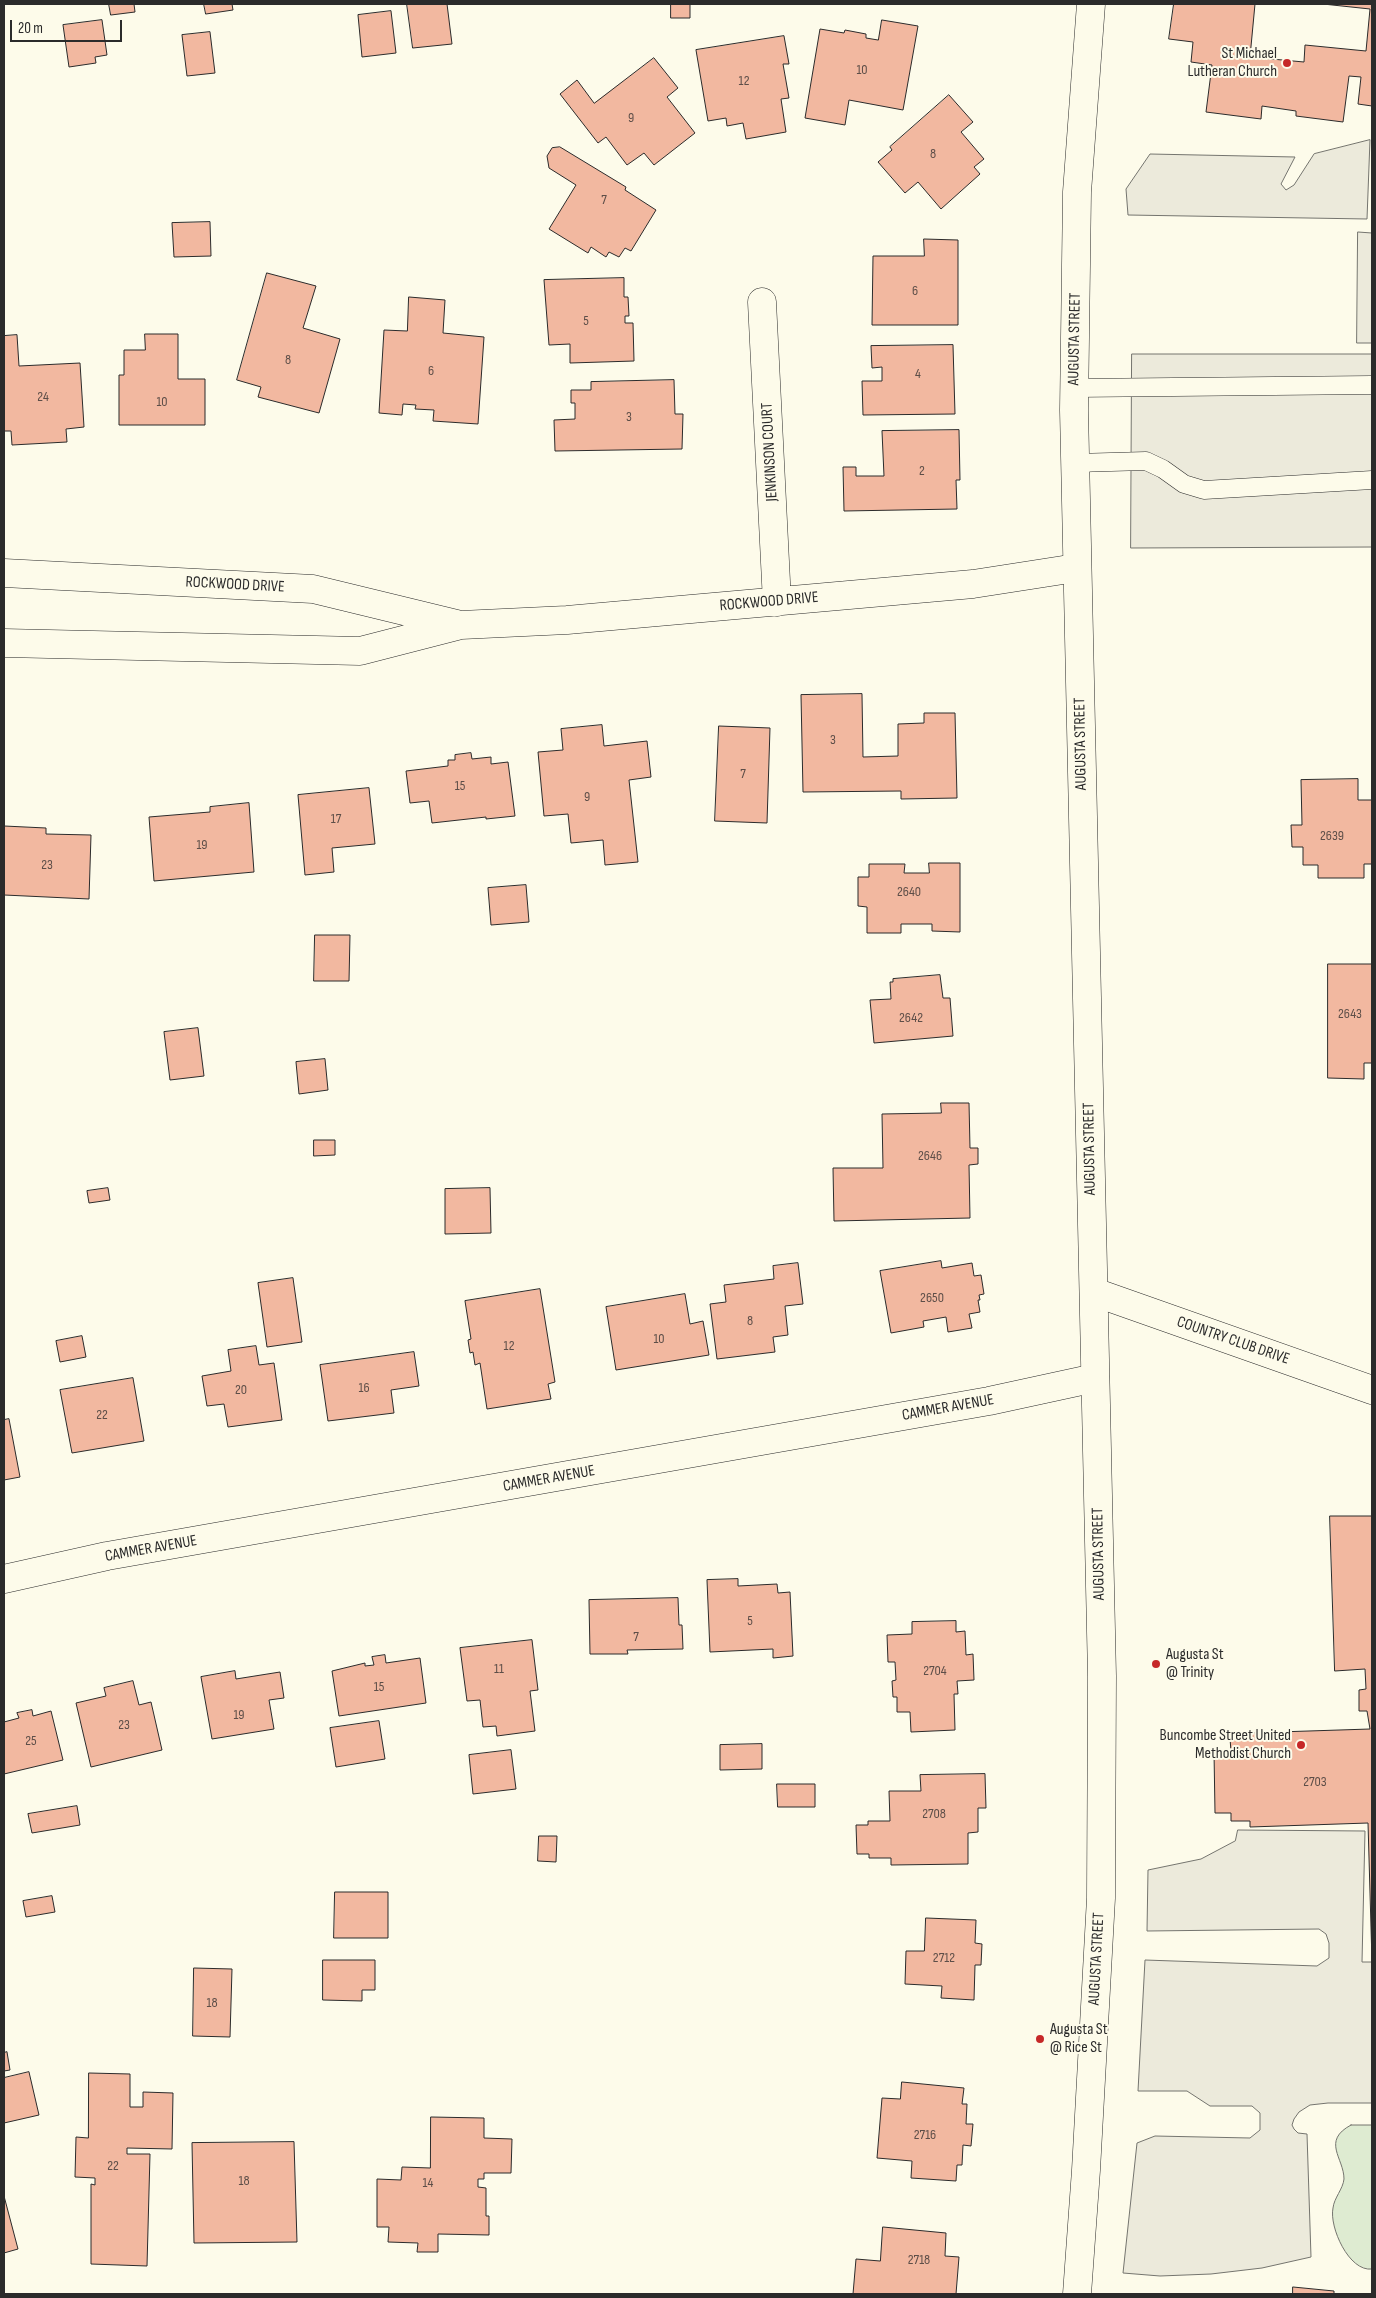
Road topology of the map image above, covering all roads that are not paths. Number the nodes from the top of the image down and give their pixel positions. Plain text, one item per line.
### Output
1 (1090, 4) edge
2 (762, 302) dead end
3 (1372, 385) edge
4 (1075, 388) junction
5 (1075, 464) junction
6 (1372, 480) edge
7 (1076, 568) junction
8 (4, 573) edge
9 (777, 602) junction
10 (461, 625) junction
11 (4, 643) edge
12 (1094, 1292) junction
13 (1095, 1378) junction
14 (1372, 1390) edge
15 (4, 1579) edge
16 (1077, 2294) edge

1 - 4 street, AUGUSTA STREET
2 - 9 street, JENKINSON COURT
3 - 4 lane
4 - 5 street, AUGUSTA STREET
5 - 6 lane
5 - 7 street, AUGUSTA STREET
7 - 9 street, ROCKWOOD DRIVE
7 - 12 street, AUGUSTA STREET
8 - 10 street, ROCKWOOD DRIVE
9 - 10 street, ROCKWOOD DRIVE
10 - 11 street, ROCKWOOD DRIVE
12 - 13 street, AUGUSTA STREET
12 - 14 street, COUNTRY CLUB DRIVE
13 - 15 street, CAMMER AVENUE
13 - 16 street, AUGUSTA STREET

